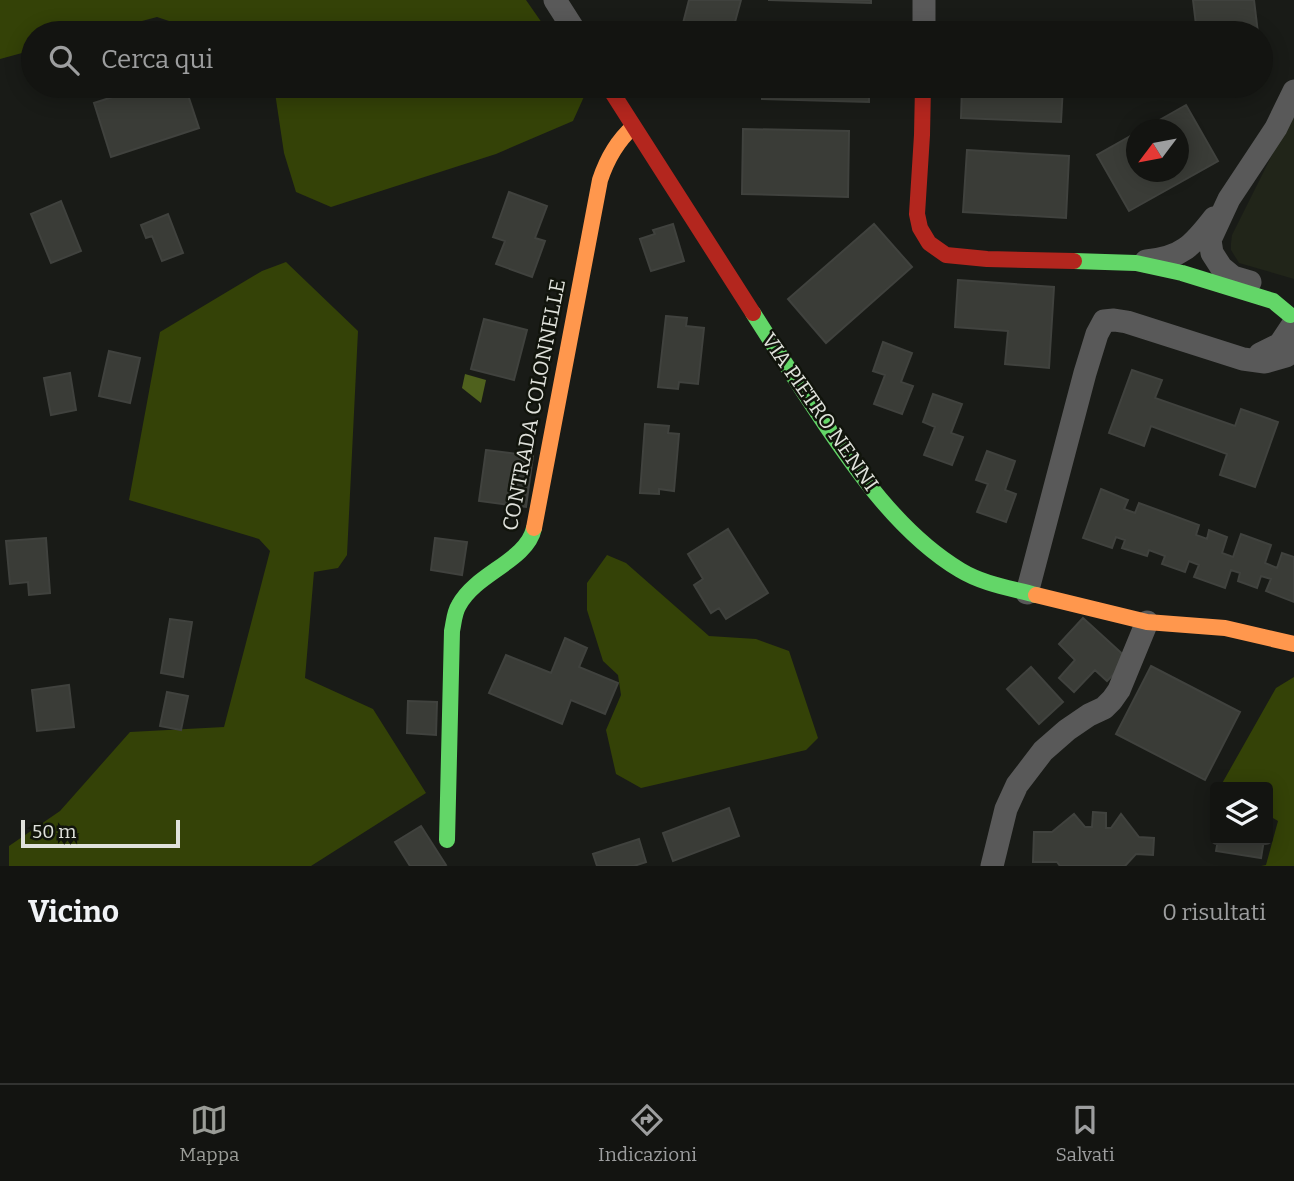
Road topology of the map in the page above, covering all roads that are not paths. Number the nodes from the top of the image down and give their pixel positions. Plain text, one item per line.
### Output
1 (555, 0) edge
2 (924, 0) edge
3 (568, 21) edge
4 (924, 21) edge
5 (1294, 91) edge
6 (615, 98) edge
7 (923, 98) edge
8 (633, 127) junction
9 (1229, 199) junction
10 (1130, 262) junction
11 (1293, 314) edge
12 (1294, 351) edge
13 (1243, 359) junction
14 (1027, 593) junction
15 (1147, 622) junction
16 (1294, 644) edge
17 (447, 840) dead end
18 (992, 866) edge

1 - 3 street
2 - 4 street
5 - 9 street
6 - 8 street, VIA PIETRO NENNI
7 - 10 street
8 - 14 street, VIA PIETRO NENNI
8 - 17 street, CONTRADA COLONNELLE
9 - 10 street
9 - 11 street
10 - 11 street
11 - 13 street
12 - 13 street
13 - 14 street
14 - 15 street, VIA PIETRO NENNI
15 - 16 street, VIA PIETRO NENNI
15 - 18 street

